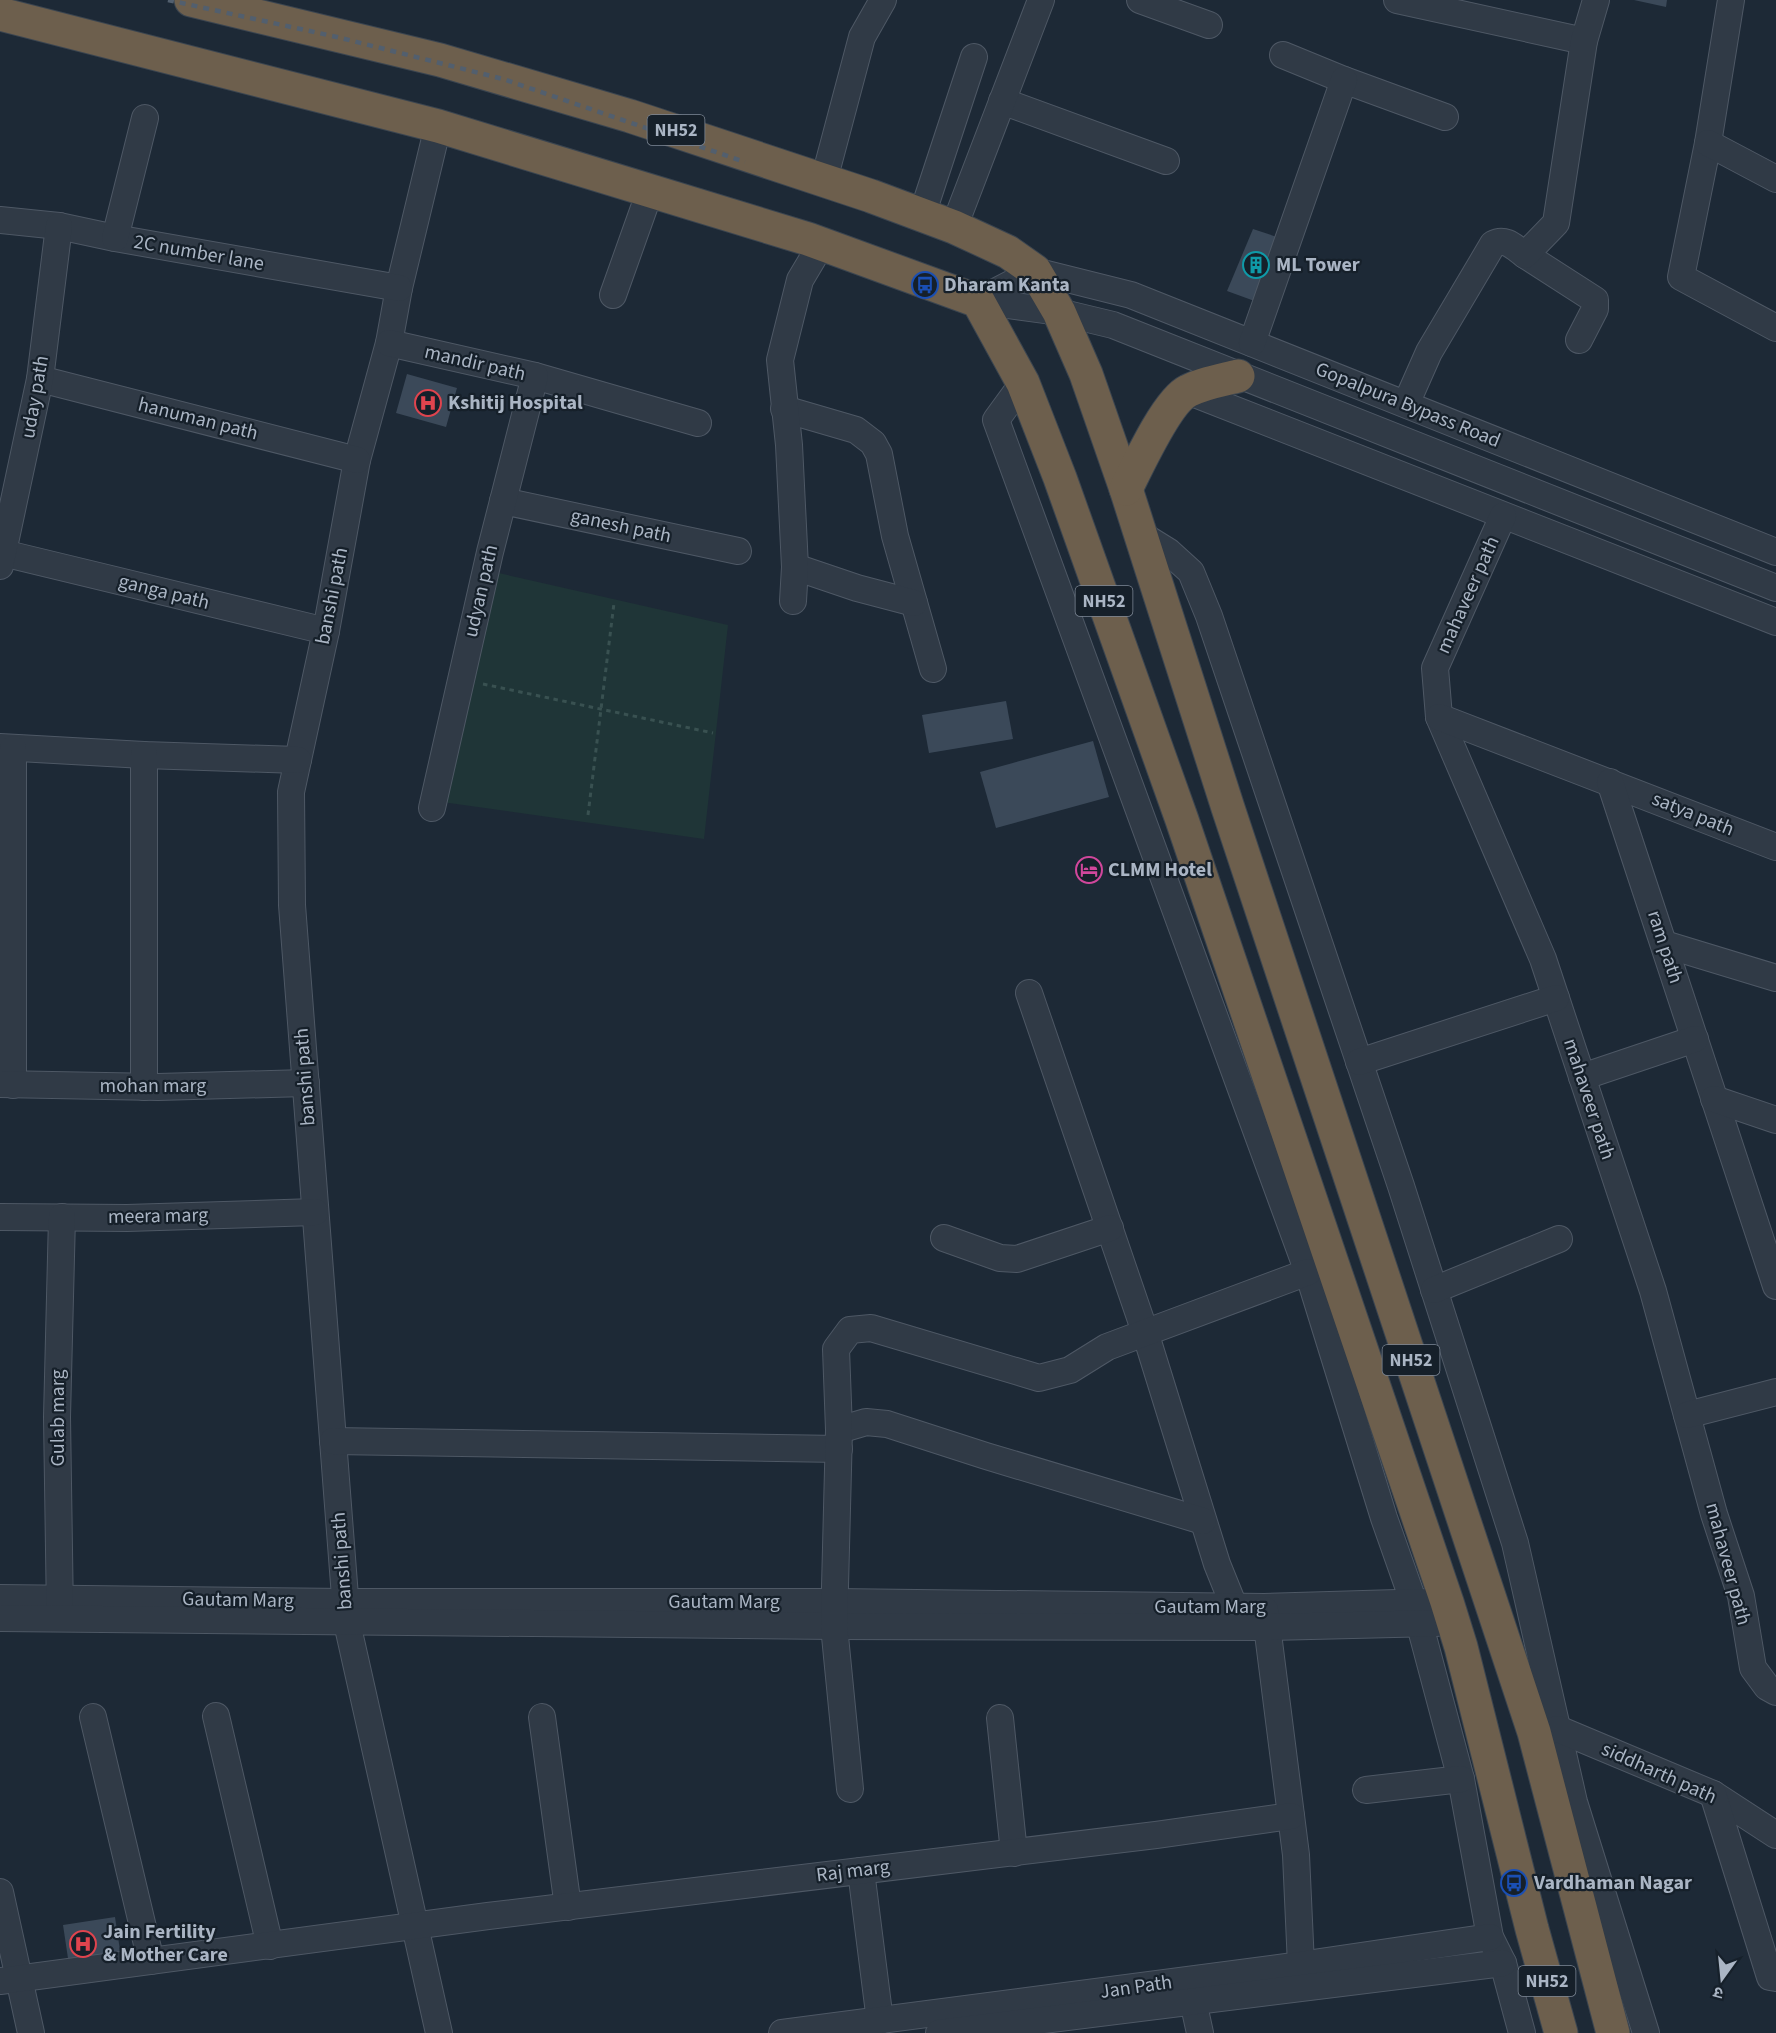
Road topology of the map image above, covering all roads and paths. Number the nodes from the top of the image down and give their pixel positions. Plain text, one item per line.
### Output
1 (191, 0) edge
2 (884, 0) edge
3 (1041, 0) edge
4 (1140, 0) edge
5 (1397, 0) edge
6 (1596, 0) edge
7 (1731, 0) edge
8 (1429, 3) edge
9 (0, 14) edge
10 (1209, 25) dead end
11 (1584, 42) junction
12 (1283, 55) dead end
13 (974, 57) dead end
14 (1344, 80) junction
15 (1002, 101) junction
16 (1445, 117) dead end
17 (145, 118) dead end
18 (438, 126) junction
19 (1708, 143) junction
20 (1166, 161) dead end
21 (1776, 179) edge
22 (824, 180) junction
23 (650, 191) junction
24 (922, 215) junction
25 (0, 220) edge
26 (59, 226) junction
27 (954, 227) junction
28 (115, 238) junction
29 (822, 243) junction
30 (1525, 255) junction
31 (1035, 271) junction
32 (399, 288) junction
33 (613, 295) dead end
34 (978, 301) junction
35 (1059, 312) junction
36 (1776, 328) edge
37 (1579, 340) dead end
38 (390, 343) junction
39 (1252, 343) junction
40 (535, 376) junction
41 (1238, 376) junction
42 (40, 379) junction
43 (1023, 383) junction
44 (1187, 391) junction
45 (1406, 404) junction
46 (784, 409) junction
47 (698, 423) dead end
48 (357, 460) junction
49 (1126, 489) junction
50 (503, 501) junction
51 (1503, 516) junction
52 (1140, 534) junction
53 (738, 552) dead end
54 (1776, 552) edge
55 (1, 559) edge
56 (795, 567) junction
57 (1776, 588) edge
58 (793, 601) dead end
59 (614, 603) dead end
60 (914, 603) junction
61 (1776, 622) edge
62 (326, 632) junction
63 (933, 669) dead end
64 (461, 680) junction
65 (600, 708) junction
66 (1439, 717) junction
67 (713, 733) dead end
68 (6, 748) edge
69 (144, 755) junction
70 (298, 760) junction
71 (1610, 782) junction
72 (432, 808) dead end
73 (588, 815) dead end
74 (1776, 847) edge
75 (1664, 944) junction
76 (1776, 978) edge
77 (1029, 993) dead end
78 (1556, 998) junction
79 (1695, 1039) junction
80 (1359, 1062) junction
81 (1582, 1077) junction
82 (306, 1083) junction
83 (7, 1085) edge
84 (144, 1087) junction
85 (1714, 1099) junction
86 (1776, 1120) edge
87 (315, 1212) junction
88 (0, 1217) edge
89 (62, 1217) junction
90 (1110, 1228) junction
91 (944, 1238) dead end
92 (1559, 1239) dead end
93 (1308, 1272) junction
94 (1774, 1277) edge
95 (1434, 1290) junction
96 (1145, 1332) junction
97 (1776, 1392) edge
98 (1687, 1414) junction
99 (839, 1440) junction
100 (333, 1441) junction
101 (1203, 1521) junction
102 (0, 1598) edge
103 (60, 1609) junction
104 (346, 1612) junction
105 (1450, 1612) junction
106 (1417, 1613) junction
107 (835, 1614) junction
108 (1238, 1617) junction
109 (1267, 1617) junction
110 (0, 1618) edge
111 (1776, 1692) edge
112 (216, 1716) dead end
113 (93, 1717) dead end
114 (542, 1717) dead end
115 (1000, 1718) dead end
116 (1546, 1731) junction
117 (1461, 1779) junction
118 (850, 1789) dead end
119 (1366, 1790) dead end
120 (1713, 1794) junction
121 (1291, 1816) junction
122 (1776, 1835) edge
123 (1014, 1853) junction
124 (861, 1871) junction
125 (0, 1892) edge
126 (568, 1906) junction
127 (416, 1927) junction
128 (1490, 1937) junction
129 (270, 1946) junction
130 (151, 1961) junction
131 (1503, 1963) junction
132 (1301, 1965) junction
133 (1776, 1978) edge
134 (10, 1980) edge
135 (1193, 2001) junction
136 (880, 2020) junction
137 (1062, 2025) edge
138 (31, 2033) edge
139 (439, 2033) edge
140 (782, 2033) edge
141 (939, 2033) edge
142 (1200, 2033) edge
143 (1522, 2033) edge
144 (1561, 2033) edge
145 (1613, 2033) edge
146 (1646, 2033) edge

1 - 22 highway, NH52
2 - 22 street
3 - 15 street
4 - 10 street
5 - 8 street
6 - 11 street
7 - 19 street
8 - 11 street
9 - 18 highway
11 - 30 street
12 - 14 street
13 - 24 street
14 - 16 street
14 - 39 street
15 - 20 street
15 - 27 street
17 - 28 street
18 - 23 highway
18 - 32 street, banshi path
19 - 21 street
19 - 36 street
22 - 24 highway, NH52
23 - 29 highway
23 - 33 street
24 - 27 highway, NH52
25 - 26 street, 2C number lane
26 - 28 street, 2C number lane
26 - 42 street, uday path
27 - 31 highway, NH52
28 - 32 street, 2C number lane
29 - 34 highway
29 - 46 street
30 - 37 street
30 - 45 street
31 - 34 street
31 - 35 highway, NH52
31 - 39 street, Gopalpura Bypass Road
32 - 38 street, banshi path
34 - 35 street, Gopalpura Bypass Road
34 - 43 highway, NH52
35 - 41 street, Gopalpura Bypass Road
35 - 49 highway, NH52
38 - 40 street, mandir path
38 - 48 street, banshi path
39 - 45 street, Gopalpura Bypass Road
40 - 47 street, mandir path
40 - 50 street, udyan path
41 - 44 highway
41 - 57 street, Gopalpura Bypass Road
42 - 48 street, hanuman path
42 - 55 street, uday path
43 - 93 street
43 - 105 highway, NH52
44 - 49 highway
44 - 51 street
45 - 54 street, Gopalpura Bypass Road
46 - 56 street
46 - 60 street
48 - 62 street, banshi path
49 - 52 highway, NH52
50 - 53 street, ganesh path
50 - 64 street, udyan path
51 - 61 street
51 - 66 street, mahaveer path
52 - 80 street
52 - 116 highway, NH52
55 - 62 street, ganga path
56 - 58 street
56 - 60 street
59 - 65 path
60 - 63 street
62 - 70 street, banshi path
64 - 65 path
64 - 72 street, udyan path
65 - 67 path
65 - 73 path
66 - 71 street
66 - 78 street, mahaveer path
68 - 69 street
68 - 83 street
69 - 70 street
69 - 84 street
70 - 82 street, banshi path
71 - 74 street, satya path
71 - 75 street, ram path
75 - 76 street
75 - 79 street, ram path
77 - 90 street
78 - 80 street
78 - 81 street, mahaveer path
79 - 81 street
79 - 85 street, ram path
80 - 95 street
81 - 98 street, mahaveer path
82 - 84 street, mohan marg
82 - 87 street, banshi path
83 - 84 street, mohan marg
85 - 86 street
85 - 94 street, ram path
87 - 89 street, meera marg
87 - 100 street, banshi path
88 - 89 street, meera marg
89 - 103 street, Gulab marg
90 - 91 street
90 - 96 street
92 - 95 street
93 - 96 street
93 - 106 street
95 - 116 street
96 - 99 street
96 - 101 street
97 - 98 street
98 - 111 street, mahaveer path
99 - 100 street
99 - 101 street
99 - 107 street
100 - 104 street, banshi path
101 - 108 street
102 - 103 street, Gautam Marg
103 - 104 street, Gautam Marg
103 - 110 street
104 - 107 street, Gautam Marg
104 - 127 street, banshi path
105 - 106 street, Gautam Marg
105 - 144 highway, NH52
106 - 109 street, Gautam Marg
106 - 117 street
107 - 108 street, Gautam Marg
107 - 118 street
108 - 109 street, Gautam Marg
109 - 121 street
112 - 129 street
113 - 130 street
114 - 126 street
115 - 123 street
116 - 120 street, siddharth path
116 - 145 highway, NH52
116 - 146 street
117 - 119 street
117 - 128 street
120 - 122 street, siddharth path
120 - 133 street
121 - 123 street, Raj marg
121 - 132 street
123 - 124 street, Raj marg
124 - 126 street, Raj marg
124 - 136 street
125 - 134 street
126 - 127 street, Raj marg
127 - 129 street, Raj marg
127 - 139 street, banshi path
128 - 131 street
128 - 132 street, Jan Path
129 - 130 street, Raj marg
130 - 134 street, Raj marg
131 - 135 street, Jan Path
131 - 143 street
132 - 136 street, Jan Path
134 - 138 street
135 - 137 street, Jan Path
135 - 142 street
136 - 140 street, Jan Path
137 - 141 street, Jan Path

